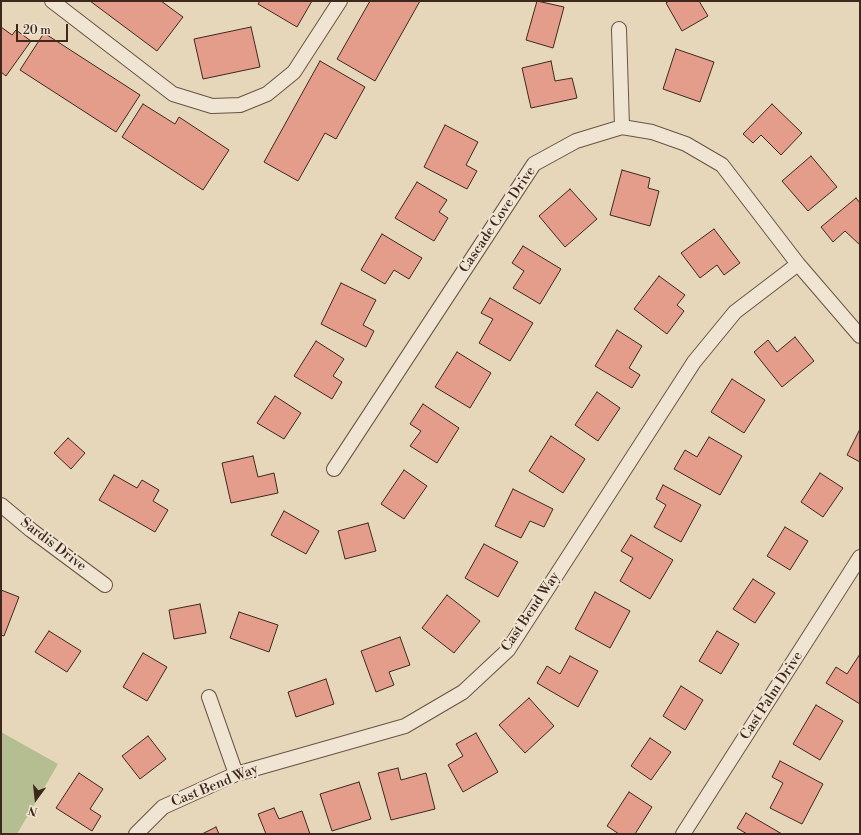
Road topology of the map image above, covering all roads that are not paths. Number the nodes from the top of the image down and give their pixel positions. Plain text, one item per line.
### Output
1 (52, 1) edge
2 (340, 1) edge
3 (619, 29) dead end
4 (622, 127) junction
5 (798, 264) junction
6 (860, 336) edge
7 (334, 469) dead end
8 (1, 505) edge
9 (860, 557) edge
10 (106, 585) dead end
11 (209, 697) dead end
12 (236, 774) junction
13 (136, 834) edge
14 (683, 834) edge

1 - 2 street
3 - 4 street
4 - 5 street, Cascade Cove Drive
4 - 7 street, Cascade Cove Drive
5 - 6 street, Cascade Cove Drive
5 - 12 street, Cast Bend Way
8 - 10 street, Sardis Drive
9 - 14 street, Cast Palm Drive
11 - 12 street
12 - 13 street, Cast Bend Way

